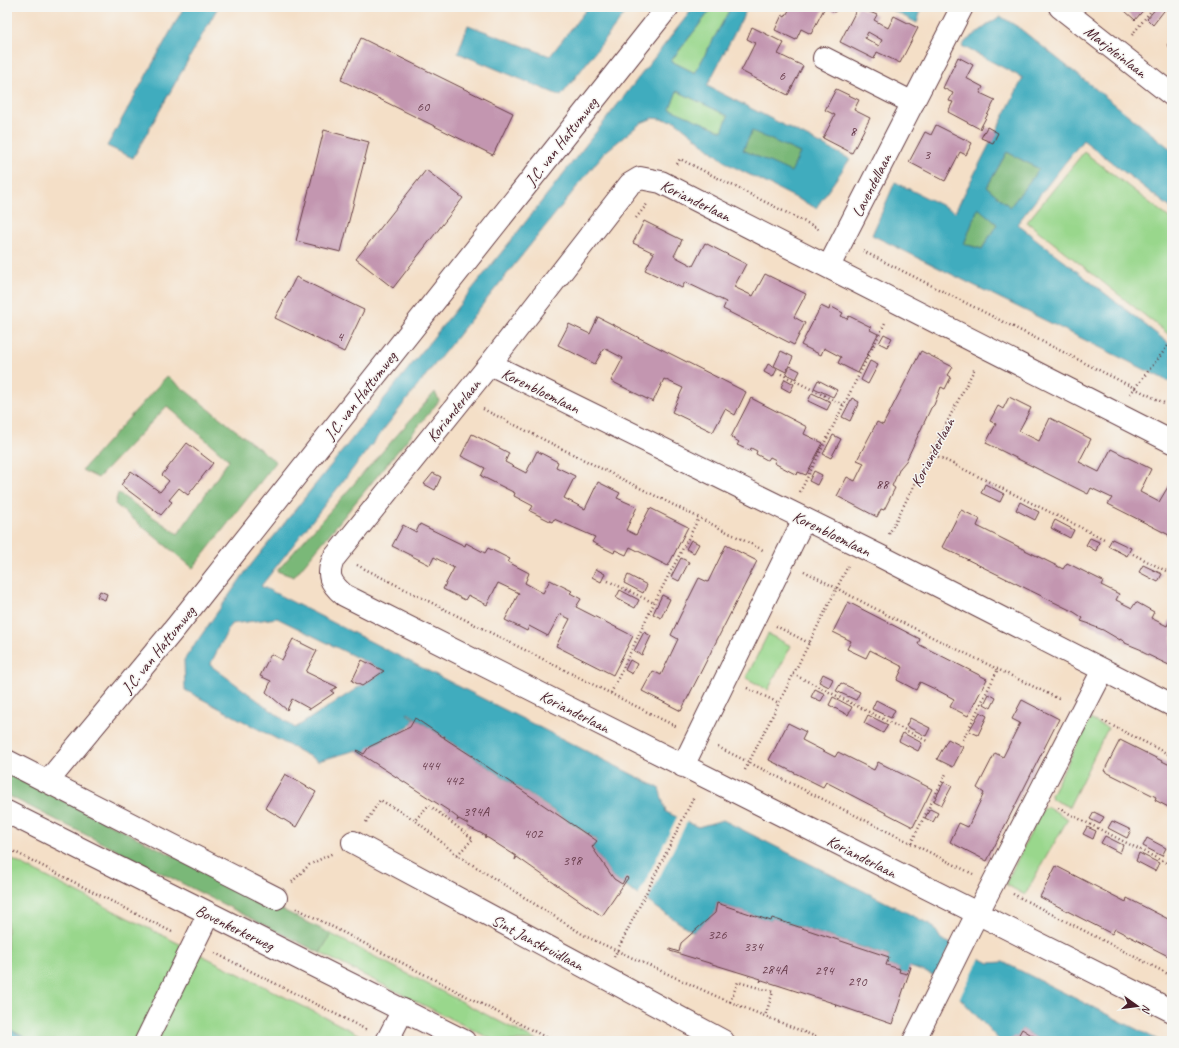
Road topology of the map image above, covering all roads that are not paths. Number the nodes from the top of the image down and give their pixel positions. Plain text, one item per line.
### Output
1 (668, 7) edge
2 (962, 7) edge
3 (1060, 7) edge
4 (824, 58) dead end
5 (1172, 95) edge
6 (913, 103) junction
7 (829, 266) junction
8 (490, 364) junction
9 (1172, 442) edge
10 (804, 519) junction
11 (1103, 670) junction
12 (1172, 705) edge
13 (7, 761) edge
14 (683, 766) junction
15 (48, 781) junction
16 (7, 812) edge
17 (353, 842) road end
18 (276, 898) road end
19 (977, 914) junction
20 (208, 915) junction
21 (403, 1010) junction
22 (1172, 1011) edge
23 (146, 1041) edge
24 (387, 1041) edge
25 (464, 1041) edge
26 (723, 1041) edge
27 (914, 1041) edge

1 - 15 street, J.C. van Hattumweg
2 - 6 street, Lavendellaan
3 - 5 street, Marjoleinlaan
4 - 6 street
6 - 7 street, Lavendellaan
7 - 8 street, Korianderlaan
7 - 9 street, Korianderlaan
8 - 10 street, Korenbloemlaan
8 - 14 street, Korianderlaan
10 - 11 street, Korenbloemlaan
10 - 14 street
11 - 12 street, Korenbloemlaan
11 - 19 street
13 - 15 street
14 - 19 street, Korianderlaan
15 - 18 street
16 - 20 street, Bovenkerkerweg
17 - 26 street, Sint Janskruidlaan
19 - 22 street, Korianderlaan
19 - 27 street
20 - 21 street, Bovenkerkerweg
20 - 23 street
21 - 24 street
21 - 25 street, Bovenkerkerweg

